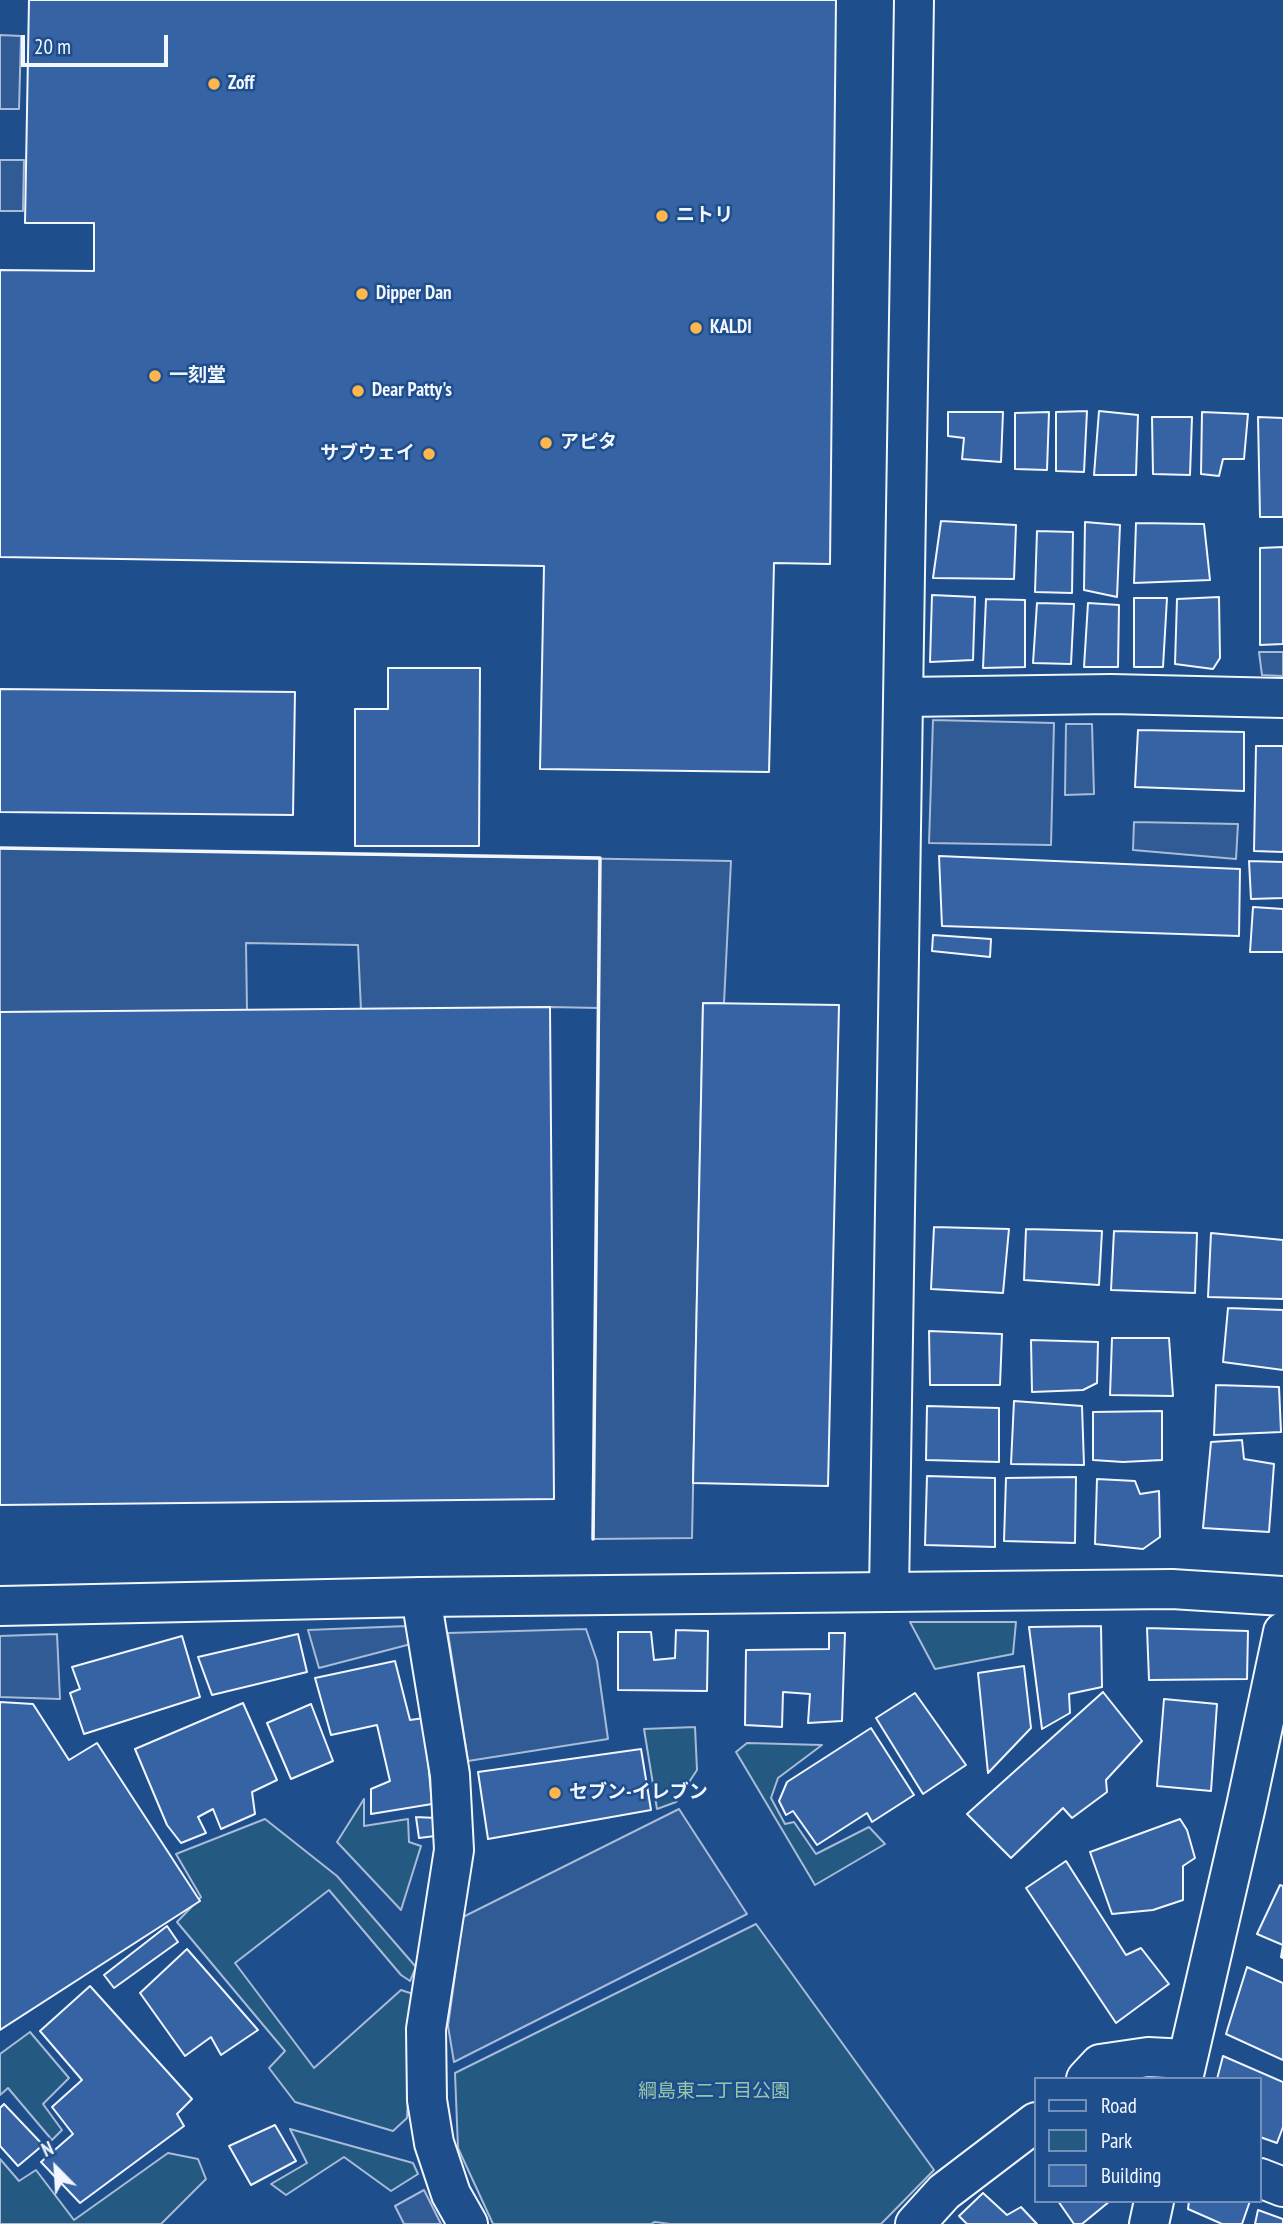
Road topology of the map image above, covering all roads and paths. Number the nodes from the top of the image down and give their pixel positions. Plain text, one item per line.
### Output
1 (914, 0) edge
2 (904, 697) junction
3 (1283, 698) edge
4 (889, 1592) junction
5 (1283, 1596) edge
6 (421, 1597) junction
7 (0, 1606) edge
8 (1283, 1632) edge
9 (1185, 2069) edge
10 (1088, 2077) edge
11 (1034, 2124) edge
12 (1262, 2179) edge
13 (1283, 2187) edge
14 (1154, 2203) edge
15 (468, 2224) edge
16 (915, 2224) edge
17 (1149, 2224) edge

1 - 2 street
2 - 3 street
2 - 4 street
4 - 5 street
4 - 6 street
6 - 7 street
6 - 15 street
8 - 9 street
9 - 10 street
11 - 16 street
12 - 13 street
14 - 17 street

